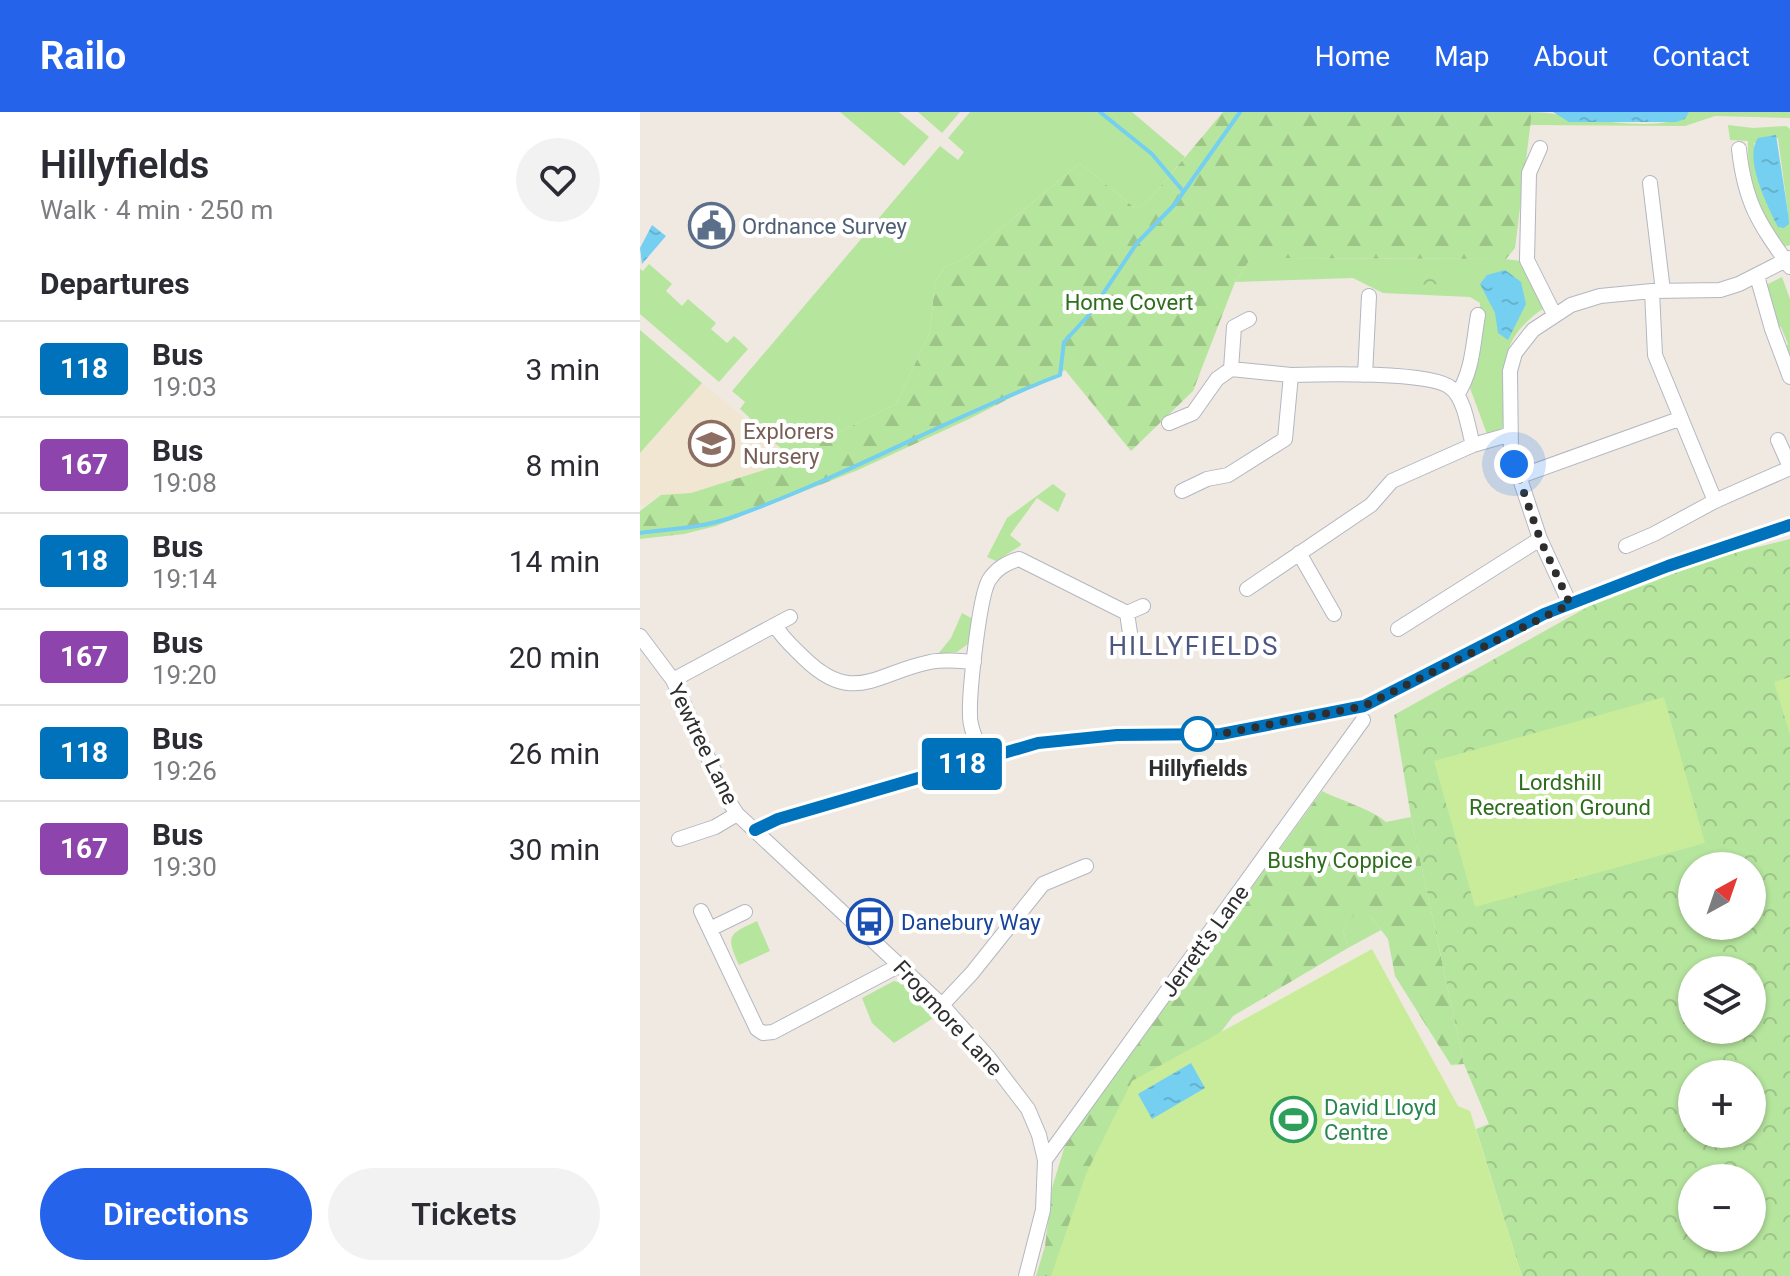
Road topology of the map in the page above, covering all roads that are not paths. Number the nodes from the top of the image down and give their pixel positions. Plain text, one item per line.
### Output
1 (1540, 148) dead end
2 (1739, 149) dead end
3 (1650, 183) dead end
4 (1788, 262) edge
5 (1757, 276) junction
6 (1658, 291) junction
7 (1369, 296) dead end
8 (1554, 314) junction
9 (1478, 315) dead end
10 (1249, 319) dead end
11 (1231, 369) junction
12 (1291, 375) junction
13 (1365, 375) junction
14 (1790, 377) edge
15 (1457, 395) junction
16 (1679, 419) junction
17 (1169, 423) dead end
18 (1508, 435) junction
19 (1778, 440) dead end
20 (1473, 445) junction
21 (1790, 467) edge
22 (1518, 477) junction
23 (1182, 491) dead end
24 (1715, 501) junction
25 (1790, 525) edge
26 (1540, 539) junction
27 (1626, 546) dead end
28 (1299, 553) junction
29 (1247, 589) dead end
30 (1570, 604) junction
31 (1143, 606) dead end
32 (1127, 613) junction
33 (1334, 614) dead end
34 (790, 617) dead end
35 (775, 625) junction
36 (1398, 629) dead end
37 (1130, 633) dead end
38 (640, 636) edge
39 (974, 662) junction
40 (673, 680) junction
41 (1363, 720) dead end
42 (983, 757) junction
43 (737, 814) junction
44 (755, 830) junction
45 (679, 839) dead end
46 (1086, 866) dead end
47 (701, 911) dead end
48 (745, 912) dead end
49 (710, 929) junction
50 (900, 965) junction
51 (942, 1005) junction
52 (1045, 1160) junction
53 (1026, 1276) edge

1 - 8 street
2 - 4 street
3 - 6 street
4 - 5 street
5 - 6 street
5 - 14 street
6 - 8 street
6 - 16 street
7 - 13 street
8 - 18 street
9 - 15 street
10 - 11 street
11 - 12 street
11 - 17 street
12 - 13 street
12 - 23 street
13 - 15 street
15 - 20 street
16 - 22 street
16 - 24 street
18 - 20 street
18 - 22 street
19 - 21 street
20 - 28 street
21 - 24 street
22 - 26 street
24 - 27 street
25 - 30 street
26 - 30 street
26 - 36 street
28 - 29 street
28 - 33 street
30 - 42 street
31 - 32 street
32 - 37 street
32 - 39 street
34 - 35 street
35 - 39 street
35 - 40 street
38 - 40 street, Yewtree Lane
39 - 42 street
40 - 43 street, Yewtree Lane
41 - 52 street, Jerrett's Lane
42 - 44 street
43 - 44 street, Frogmore Lane
43 - 45 street
44 - 50 street, Frogmore Lane
46 - 51 street
47 - 49 street
48 - 49 street
49 - 50 street
50 - 51 street, Frogmore Lane
51 - 52 street, Frogmore Lane
52 - 53 street, Frogmore Lane

